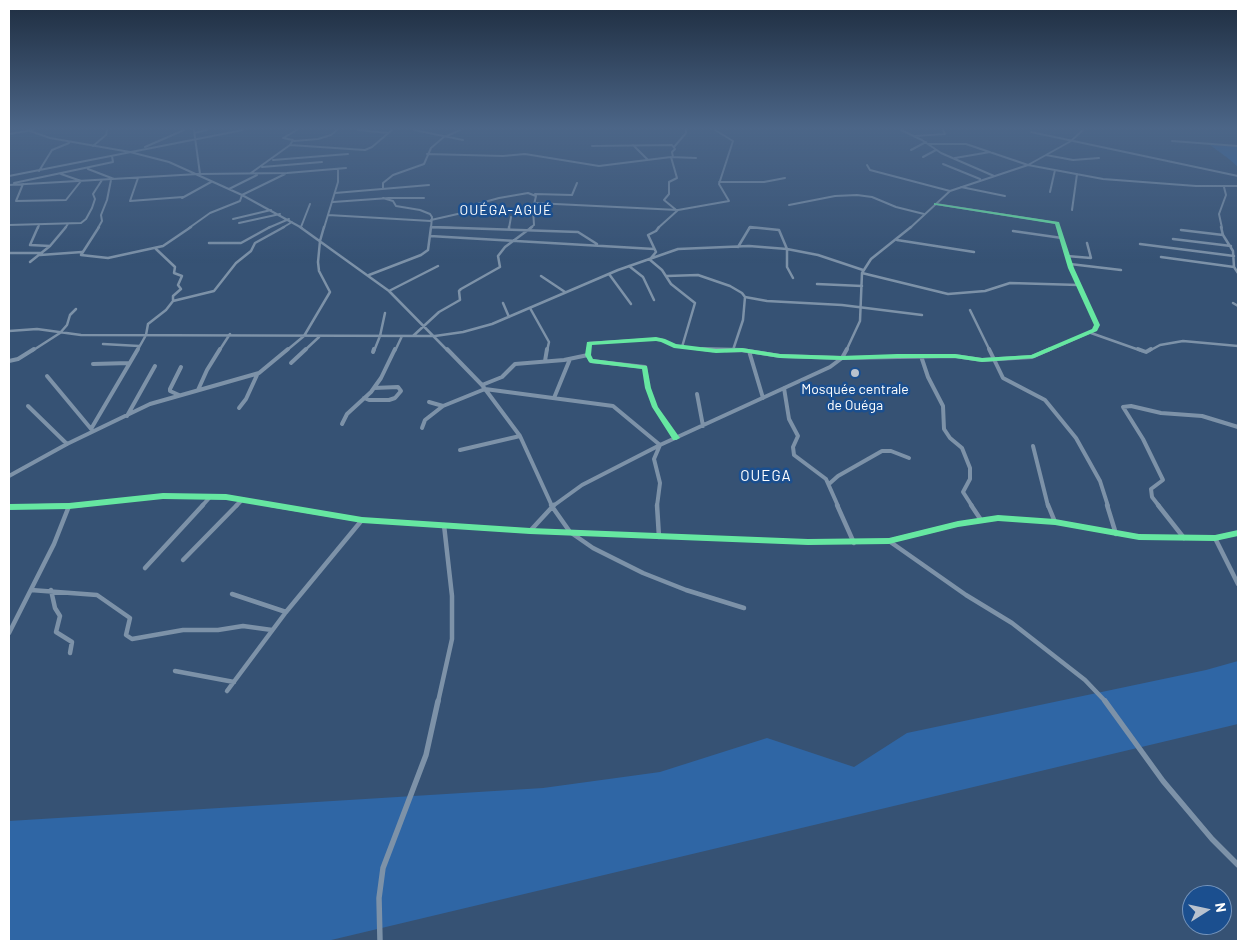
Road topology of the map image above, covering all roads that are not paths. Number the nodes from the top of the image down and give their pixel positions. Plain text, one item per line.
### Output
1 (23, 174) edge
2 (59, 174) edge
3 (62, 174) edge
4 (102, 174) edge
5 (194, 174) edge
6 (199, 174) edge
7 (258, 174) edge
8 (284, 174) edge
9 (337, 174) edge
10 (395, 174) edge
11 (676, 174) edge
12 (722, 174) edge
13 (887, 174) edge
14 (968, 174) edge
15 (990, 174) edge
16 (999, 174) edge
17 (1054, 174) edge
18 (1077, 174) edge
19 (1079, 174) edge
20 (994, 176) junction
21 (138, 178) junction
22 (785, 178) dead end
23 (116, 179) junction
24 (102, 180) junction
25 (111, 180) junction
26 (982, 180) junction
27 (81, 181) junction
28 (211, 182) junction
29 (720, 182) junction
30 (577, 183) dead end
31 (23, 184) junction
32 (9, 185) edge
33 (429, 185) dead end
34 (959, 186) junction
35 (1238, 186) edge
36 (1224, 187) junction
37 (383, 188) junction
38 (229, 189) junction
39 (950, 191) junction
40 (335, 192) junction
41 (1050, 192) dead end
42 (535, 194) junction
43 (242, 195) junction
44 (1005, 196) dead end
45 (183, 197) junction
46 (383, 198) junction
47 (424, 198) dead end
48 (177, 200) dead end
49 (333, 202) junction
50 (535, 203) junction
51 (310, 204) dead end
52 (936, 204) junction
53 (789, 205) dead end
54 (271, 210) junction
55 (677, 210) junction
56 (1072, 210) dead end
57 (280, 214) junction
58 (328, 214) junction
59 (924, 214) junction
60 (511, 217) dead end
61 (232, 219) dead end
62 (431, 220) junction
63 (291, 221) junction
64 (239, 223) dead end
65 (68, 224) junction
66 (9, 225) edge
67 (39, 225) junction
68 (301, 227) junction
69 (431, 227) junction
70 (509, 229) junction
71 (530, 229) junction
72 (1181, 230) dead end
73 (1013, 231) dead end
74 (1223, 235) junction
75 (430, 236) junction
76 (1062, 238) junction
77 (1173, 239) dead end
78 (515, 240) junction
79 (897, 240) junction
80 (320, 241) junction
81 (209, 243) dead end
82 (1087, 243) dead end
83 (597, 244) junction
84 (1140, 244) dead end
85 (50, 246) junction
86 (1231, 246) junction
87 (738, 247) junction
88 (156, 249) junction
89 (654, 249) junction
90 (787, 249) junction
91 (82, 252) junction
92 (974, 252) dead end
93 (9, 253) edge
94 (41, 254) junction
95 (1068, 256) junction
96 (1234, 256) junction
97 (1161, 257) dead end
98 (649, 259) junction
99 (30, 262) dead end
100 (1070, 264) junction
101 (438, 266) dead end
102 (628, 266) junction
103 (1234, 267) junction
104 (1121, 270) dead end
105 (862, 271) junction
106 (608, 274) junction
107 (1238, 274) edge
108 (369, 275) junction
109 (541, 276) dead end
110 (666, 276) junction
111 (793, 278) dead end
112 (817, 284) dead end
113 (1079, 285) junction
114 (862, 286) junction
115 (389, 291) junction
116 (565, 292) junction
117 (744, 297) junction
118 (654, 300) dead end
119 (173, 301) junction
120 (1233, 303) dead end
121 (503, 304) dead end
122 (631, 304) dead end
123 (1238, 306) edge
124 (861, 307) junction
125 (530, 308) junction
126 (76, 310) dead end
127 (970, 310) dead end
128 (385, 313) dead end
129 (922, 315) dead end
130 (509, 317) junction
131 (424, 325) junction
132 (9, 331) edge
133 (60, 332) junction
134 (1091, 333) junction
135 (230, 334) junction
136 (146, 335) junction
137 (304, 336) junction
138 (380, 336) junction
139 (402, 336) junction
140 (413, 336) junction
141 (435, 336) junction
142 (320, 337) junction
143 (103, 344) dead end
144 (139, 346) junction
145 (682, 346) junction
146 (1238, 346) edge
147 (733, 350) junction
148 (748, 351) junction
149 (373, 352) dead end
150 (588, 355) junction
151 (921, 356) junction
152 (842, 358) junction
153 (992, 358) junction
154 (570, 359) junction
155 (545, 361) junction
156 (9, 362) edge
157 (128, 363) junction
158 (291, 363) dead end
159 (93, 364) dead end
160 (155, 366) dead end
161 (181, 367) dead end
162 (259, 373) junction
163 (47, 376) dead end
164 (483, 387) junction
165 (784, 388) junction
166 (198, 390) junction
167 (372, 390) junction
168 (179, 394) junction
169 (697, 394) dead end
170 (364, 398) junction
171 (554, 398) junction
172 (763, 398) junction
173 (380, 400) junction
174 (429, 402) dead end
175 (28, 406) dead end
176 (443, 406) junction
177 (239, 408) dead end
178 (127, 416) junction
179 (342, 424) dead end
180 (703, 426) junction
181 (1238, 427) edge
182 (422, 428) dead end
183 (92, 430) junction
184 (520, 436) junction
185 (676, 438) junction
186 (66, 444) junction
187 (660, 445) junction
188 (1033, 446) dead end
189 (460, 450) dead end
190 (909, 458) dead end
191 (9, 476) edge
192 (829, 484) junction
193 (210, 498) junction
194 (243, 498) junction
195 (68, 506) junction
196 (9, 507) edge
197 (552, 507) junction
198 (362, 520) junction
199 (981, 520) junction
200 (1055, 522) junction
201 (444, 526) junction
202 (530, 532) junction
203 (570, 532) junction
204 (1238, 533) edge
205 (1116, 534) junction
206 (659, 537) junction
207 (1184, 538) junction
208 (1214, 538) junction
209 (889, 541) junction
210 (854, 543) junction
211 (183, 560) dead end
212 (145, 568) dead end
213 (1238, 584) edge
214 (31, 590) junction
215 (51, 590) junction
216 (232, 594) dead end
217 (744, 608) dead end
218 (286, 612) junction
219 (272, 630) junction
220 (9, 633) edge
221 (70, 653) dead end
222 (175, 671) dead end
223 (234, 682) junction
224 (227, 692) dead end
225 (1238, 865) edge
226 (380, 941) edge

1 - 32 street
2 - 32 street
3 - 27 street
4 - 23 street
5 - 21 street
6 - 28 street
7 - 38 street
8 - 43 street
9 - 40 street
10 - 37 street
11 - 55 street
12 - 29 street
13 - 39 street
14 - 26 street
15 - 20 street
16 - 20 street
17 - 41 street
18 - 56 street
19 - 36 street
20 - 26 street
21 - 23 street
21 - 45 street
22 - 29 street
23 - 25 street
24 - 25 street
24 - 27 street
24 - 65 street
25 - 91 street
26 - 34 street
27 - 31 street
27 - 31 street
28 - 38 street
28 - 45 street
29 - 55 street
30 - 42 street
31 - 32 street
33 - 37 street
34 - 39 street
34 - 44 street
35 - 36 street
36 - 74 street
37 - 40 street
38 - 43 street
39 - 52 street
40 - 49 street
42 - 50 street
42 - 62 street
43 - 54 street
43 - 88 street
45 - 48 street
46 - 47 street
46 - 49 street
46 - 62 street
49 - 58 street
50 - 55 street
50 - 71 street
51 - 68 street
52 - 59 street
52 - 76 street
53 - 59 street
54 - 57 street
54 - 61 street
55 - 89 street
57 - 63 street
57 - 64 street
58 - 62 street
58 - 80 street
59 - 79 street
60 - 70 street
62 - 69 street
63 - 68 street
63 - 81 street
63 - 119 street
65 - 67 street
65 - 85 street
66 - 67 street
67 - 85 street
68 - 80 street
69 - 70 street
69 - 75 street
70 - 71 street
71 - 78 street
71 - 83 street
72 - 74 street
73 - 76 street
74 - 86 street
75 - 78 street
75 - 108 street
76 - 95 street
77 - 86 street
78 - 83 street
78 - 131 street
79 - 92 street
79 - 105 street
80 - 108 street
80 - 137 street
82 - 95 street
83 - 89 street
84 - 96 street
85 - 94 street
86 - 96 street
87 - 90 street
87 - 90 street
87 - 98 street
88 - 91 street
88 - 119 street
89 - 98 street
90 - 105 street
90 - 111 street
91 - 94 street
93 - 94 street
94 - 99 street
95 - 100 street
96 - 103 street
97 - 103 street
98 - 102 street
98 - 110 street
100 - 104 street
100 - 113 street
101 - 115 street
102 - 106 street
102 - 118 street
103 - 107 street
105 - 113 street
105 - 114 street
106 - 116 street
106 - 122 street
108 - 115 street
109 - 116 street
110 - 117 street
110 - 145 street
112 - 114 street
113 - 134 street
114 - 124 street
115 - 131 street
116 - 125 street
117 - 124 street
117 - 147 street
119 - 136 street
120 - 123 street
121 - 130 street
124 - 129 street
124 - 152 street
125 - 130 street
125 - 155 street
126 - 133 street
127 - 153 street
128 - 138 street
130 - 141 street
131 - 140 street
131 - 141 street
132 - 133 street
133 - 136 street
133 - 156 street
134 - 146 street
134 - 153 street
135 - 136 street
135 - 137 street
135 - 166 street
136 - 144 street
137 - 142 street
137 - 162 street
138 - 139 street
138 - 142 street
138 - 149 street
139 - 140 street
139 - 167 street
140 - 141 street
141 - 164 street
142 - 158 street
143 - 144 street
144 - 157 street
145 - 147 street
145 - 150 street
147 - 148 street
148 - 152 street
148 - 172 street
150 - 154 street
150 - 185 street
151 - 152 street
151 - 153 street
151 - 199 street
152 - 165 street
153 - 205 street
154 - 155 street
154 - 171 street
155 - 164 street
157 - 159 street
157 - 183 street
160 - 178 street
161 - 168 street
162 - 166 street
162 - 177 street
163 - 183 street
164 - 171 street
164 - 176 street
164 - 184 street
165 - 172 street
165 - 192 street
166 - 168 street
167 - 170 street
167 - 173 street
167 - 173 street
168 - 178 street
169 - 180 street
170 - 173 street
170 - 179 street
171 - 187 street
172 - 180 street
174 - 176 street
175 - 186 street
176 - 182 street
178 - 183 street
180 - 185 street
181 - 207 street
183 - 186 street
184 - 189 street
184 - 197 street
185 - 187 street
186 - 191 street
187 - 197 street
187 - 206 street
188 - 200 street
190 - 192 street
192 - 210 street
193 - 194 street
193 - 195 street
193 - 212 street
194 - 198 street
194 - 211 street
195 - 196 street
195 - 214 street
197 - 202 street
197 - 203 street
198 - 201 street
198 - 218 street
199 - 200 street
199 - 209 street
200 - 205 street
201 - 202 street
201 - 226 street
202 - 203 street
203 - 206 street
203 - 217 street
204 - 208 street
205 - 207 street
206 - 210 street
207 - 208 street
208 - 213 street
209 - 210 street
209 - 225 street
214 - 215 street
214 - 220 street
215 - 219 street
215 - 221 street
216 - 218 street
218 - 219 street
219 - 223 street
222 - 223 street
223 - 224 street

